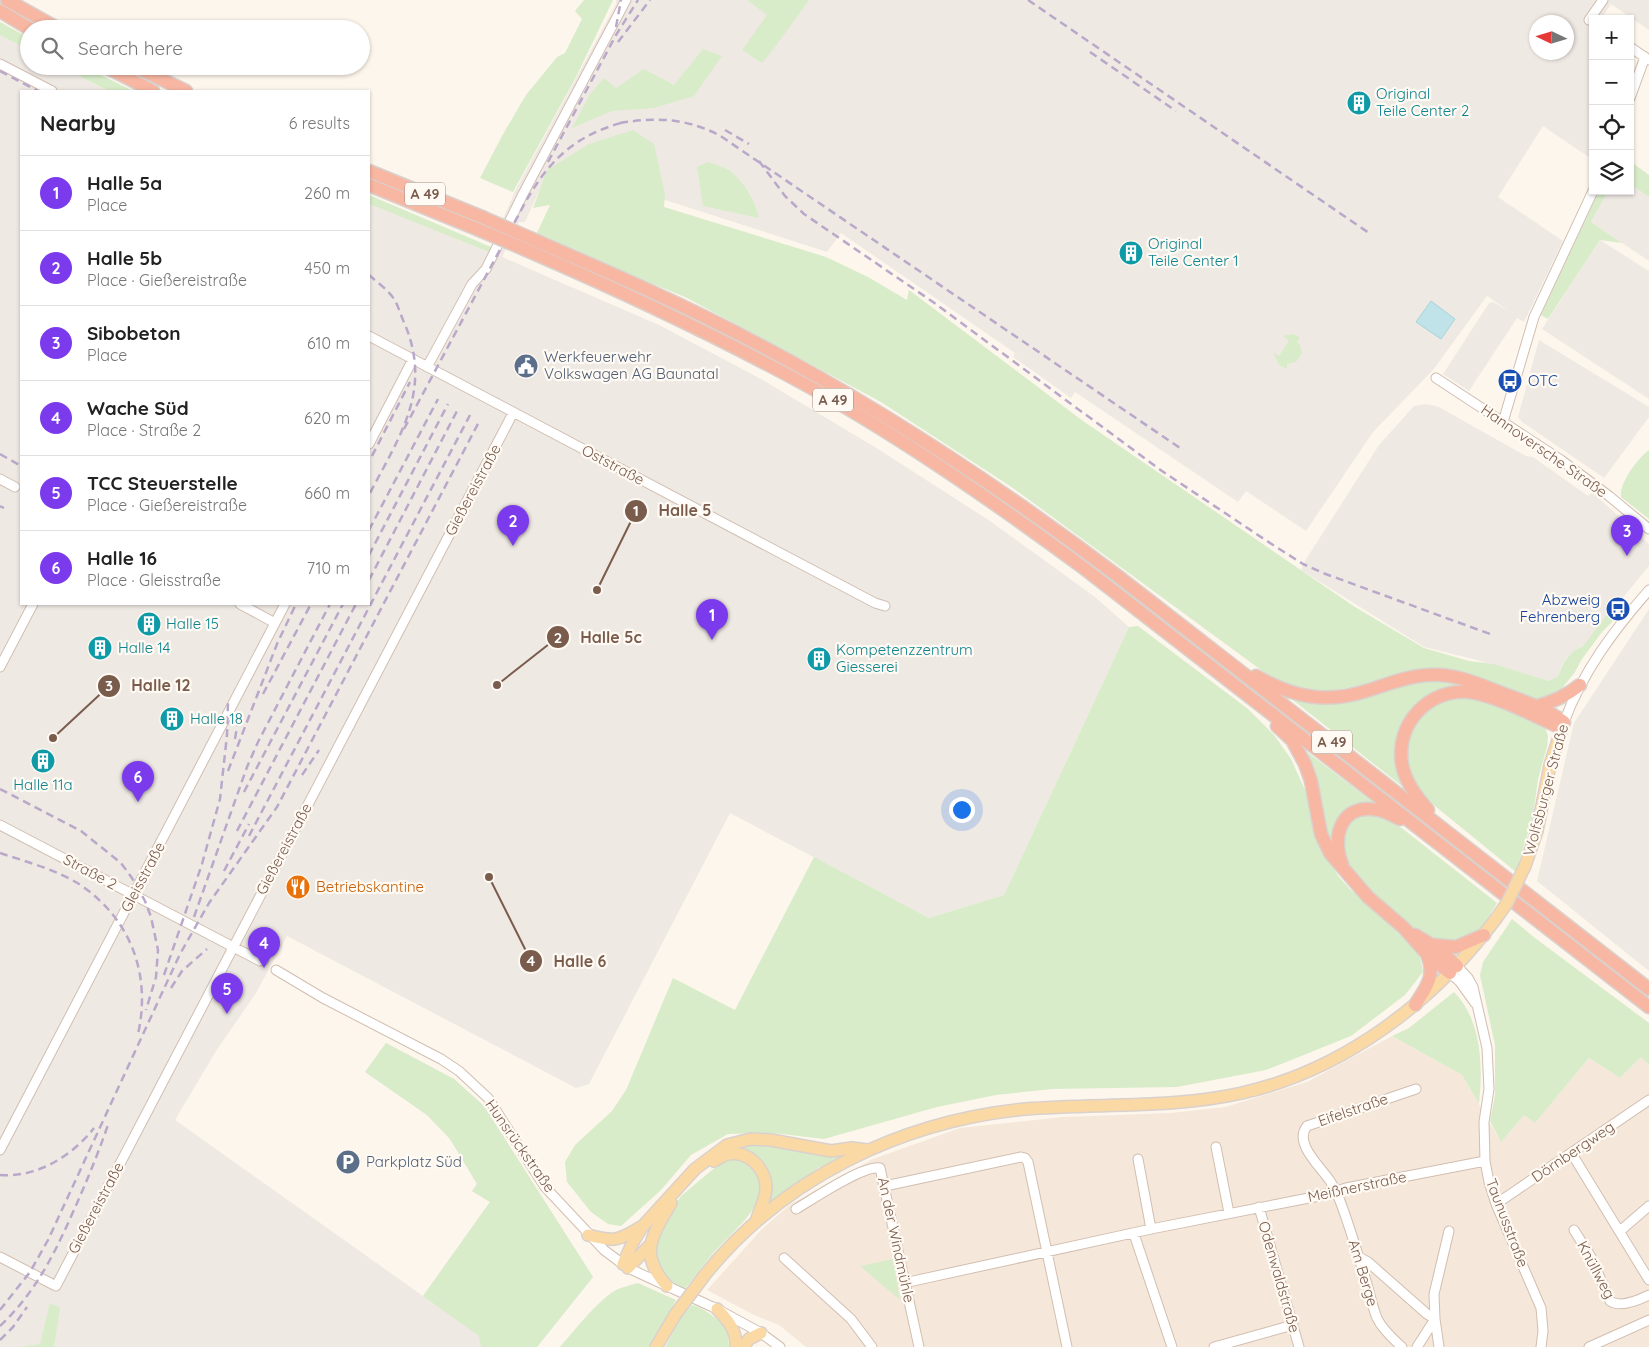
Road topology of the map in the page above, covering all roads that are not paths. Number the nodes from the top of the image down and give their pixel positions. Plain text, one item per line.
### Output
1 (7, 0) edge
2 (626, 0) edge
3 (1603, 0) edge
4 (0, 11) edge
5 (1592, 15) edge
6 (43, 20) edge
7 (20, 23) edge
8 (1634, 50) edge
9 (1647, 58) edge
10 (0, 64) edge
11 (20, 74) edge
12 (21, 75) edge
13 (122, 75) edge
14 (153, 75) edge
15 (1634, 89) edge
16 (50, 90) edge
17 (152, 90) edge
18 (184, 90) edge
19 (370, 170) edge
20 (370, 185) edge
21 (1591, 195) edge
22 (479, 223) junction
23 (527, 244) junction
24 (370, 337) edge
25 (413, 359) junction
26 (428, 367) junction
27 (1436, 378) dead end
28 (514, 413) junction
29 (1503, 422) junction
30 (370, 442) edge
31 (0, 480) edge
32 (15, 487) dead end
33 (1649, 529) edge
34 (1649, 590) edge
35 (32, 605) edge
36 (242, 605) edge
37 (285, 605) edge
38 (885, 606) dead end
39 (276, 623) junction
40 (1217, 654) junction
41 (0, 667) edge
42 (1580, 685) junction
43 (1537, 706) junction
44 (1268, 710) junction
45 (1563, 725) junction
46 (0, 825) edge
47 (1424, 831) junction
48 (1446, 831) junction
49 (1345, 871) junction
50 (133, 895) junction
51 (1484, 935) junction
52 (232, 947) junction
53 (1429, 949) junction
54 (267, 965) joint
55 (1453, 970) junction
56 (1649, 989) edge
57 (1415, 1005) junction
58 (1649, 1007) edge
59 (1416, 1089) dead end
60 (1649, 1100) edge
61 (1216, 1147) dead end
62 (0, 1150) edge
63 (868, 1150) junction
64 (1572, 1154) junction
65 (1138, 1159) dead end
66 (1485, 1161) junction
67 (885, 1186) junction
68 (1336, 1192) junction
69 (1496, 1204) junction
70 (1649, 1206) edge
71 (1259, 1207) junction
72 (796, 1209) dead end
73 (1229, 1213) junction
74 (755, 1223) junction
75 (642, 1227) junction
76 (1151, 1229) junction
77 (1574, 1230) dead end
78 (1449, 1231) dead end
79 (1620, 1231) junction
80 (1134, 1234) junction
81 (588, 1235) junction
82 (651, 1244) junction
83 (1047, 1253) junction
84 (0, 1256) edge
85 (1359, 1257) junction
86 (784, 1258) dead end
87 (626, 1266) junction
88 (1649, 1280) edge
89 (904, 1283) junction
90 (668, 1286) junction
91 (1649, 1294) edge
92 (717, 1309) junction
93 (1435, 1319) junction
94 (1649, 1320) edge
95 (1293, 1326) junction
96 (761, 1333) junction
97 (656, 1347) edge
98 (736, 1347) edge
99 (743, 1347) edge
100 (757, 1347) edge
101 (780, 1347) edge
102 (872, 1347) edge
103 (919, 1347) edge
104 (1067, 1347) edge
105 (1172, 1347) edge
106 (1214, 1347) edge
107 (1299, 1347) edge
108 (1402, 1347) edge
109 (1416, 1347) edge
110 (1439, 1347) edge
111 (1541, 1347) edge
112 (1589, 1347) edge

1 - 6 highway
2 - 26 street
3 - 5 street
4 - 7 highway
8 - 9 street
9 - 15 street
10 - 11 street
12 - 16 street
13 - 17 highway
14 - 18 highway
19 - 22 highway, A 49
20 - 22 highway, A 49
21 - 29 street
22 - 23 highway, A 49, bridge
23 - 40 highway, A 49
23 - 44 highway, A 49
24 - 25 street, Oststraße
25 - 26 street, Oststraße
25 - 30 street
26 - 28 street, Oststraße
27 - 29 street, Hannoversche Straße
28 - 38 street, Oststraße
28 - 52 street, Gießereistraße
29 - 33 street, Hannoversche Straße
31 - 32 street
34 - 42 street, Wolfsburger Straße
35 - 41 street
36 - 39 street
37 - 39 street, Gleisstraße
39 - 50 street, Gleisstraße
40 - 43 highway
40 - 48 highway, A 49
42 - 43 highway
42 - 45 street, Wolfsburger Straße
43 - 45 highway
44 - 47 highway, A 49
44 - 49 highway
45 - 48 highway
45 - 51 main road, Wolfsburger Straße, bridge
46 - 50 street, Straße 2
47 - 49 highway
47 - 58 highway, A 49
48 - 56 highway, A 49
49 - 53 highway
50 - 52 street, Straße 2
50 - 62 street, Gleisstraße
51 - 53 highway
51 - 55 main road, Wolfsburger Straße
52 - 54 street, Straße 2
52 - 84 street, Gießereistraße
53 - 55 highway
53 - 57 highway
54 - 81 street, Hunsrückstraße
55 - 57 main road, Wolfsburger Straße
55 - 66 street, Taunusstraße
57 - 63 main road, Wolfsburger Straße
59 - 68 street, Eifelstraße
60 - 64 street, Dörnbergweg
61 - 73 street
63 - 74 main road, Wolfsburger Straße
63 - 75 main road
64 - 69 street, Dörnbergweg
64 - 79 street
65 - 76 street
66 - 68 street, Meißnerstraße
66 - 69 street, Taunusstraße
67 - 72 street, An der Windmühle
67 - 83 street
67 - 89 street, An der Windmühle
68 - 71 street, Meißnerstraße
68 - 85 street, Am Berge
69 - 111 street, Taunusstraße
70 - 79 street
71 - 73 street, Meißnerstraße
71 - 95 street, Odenwaldstraße
73 - 76 street, Meißnerstraße
74 - 82 main road
74 - 97 main road, Wolfsburger Straße, bridge
75 - 81 main road
75 - 87 main road
76 - 80 street, Meißnerstraße
77 - 91 street, Knüllweg
78 - 93 street
79 - 88 street
80 - 83 street, Meißnerstraße
80 - 105 street
81 - 87 street, Hunsrückstraße
82 - 87 main road
82 - 90 main road
83 - 89 street, Meißnerstraße
83 - 104 street
85 - 93 street
85 - 108 street, Am Berge
86 - 102 street
87 - 90 street, Hunsrückstraße
89 - 103 street, An der Windmühle
90 - 92 street, Hunsrückstraße
92 - 96 street, Hunsrückstraße
92 - 98 main road
93 - 109 street
93 - 110 street
94 - 112 street
95 - 106 street
95 - 107 street, Odenwaldstraße
96 - 99 main road
96 - 100 main road
96 - 101 street, Hunsrückstraße

